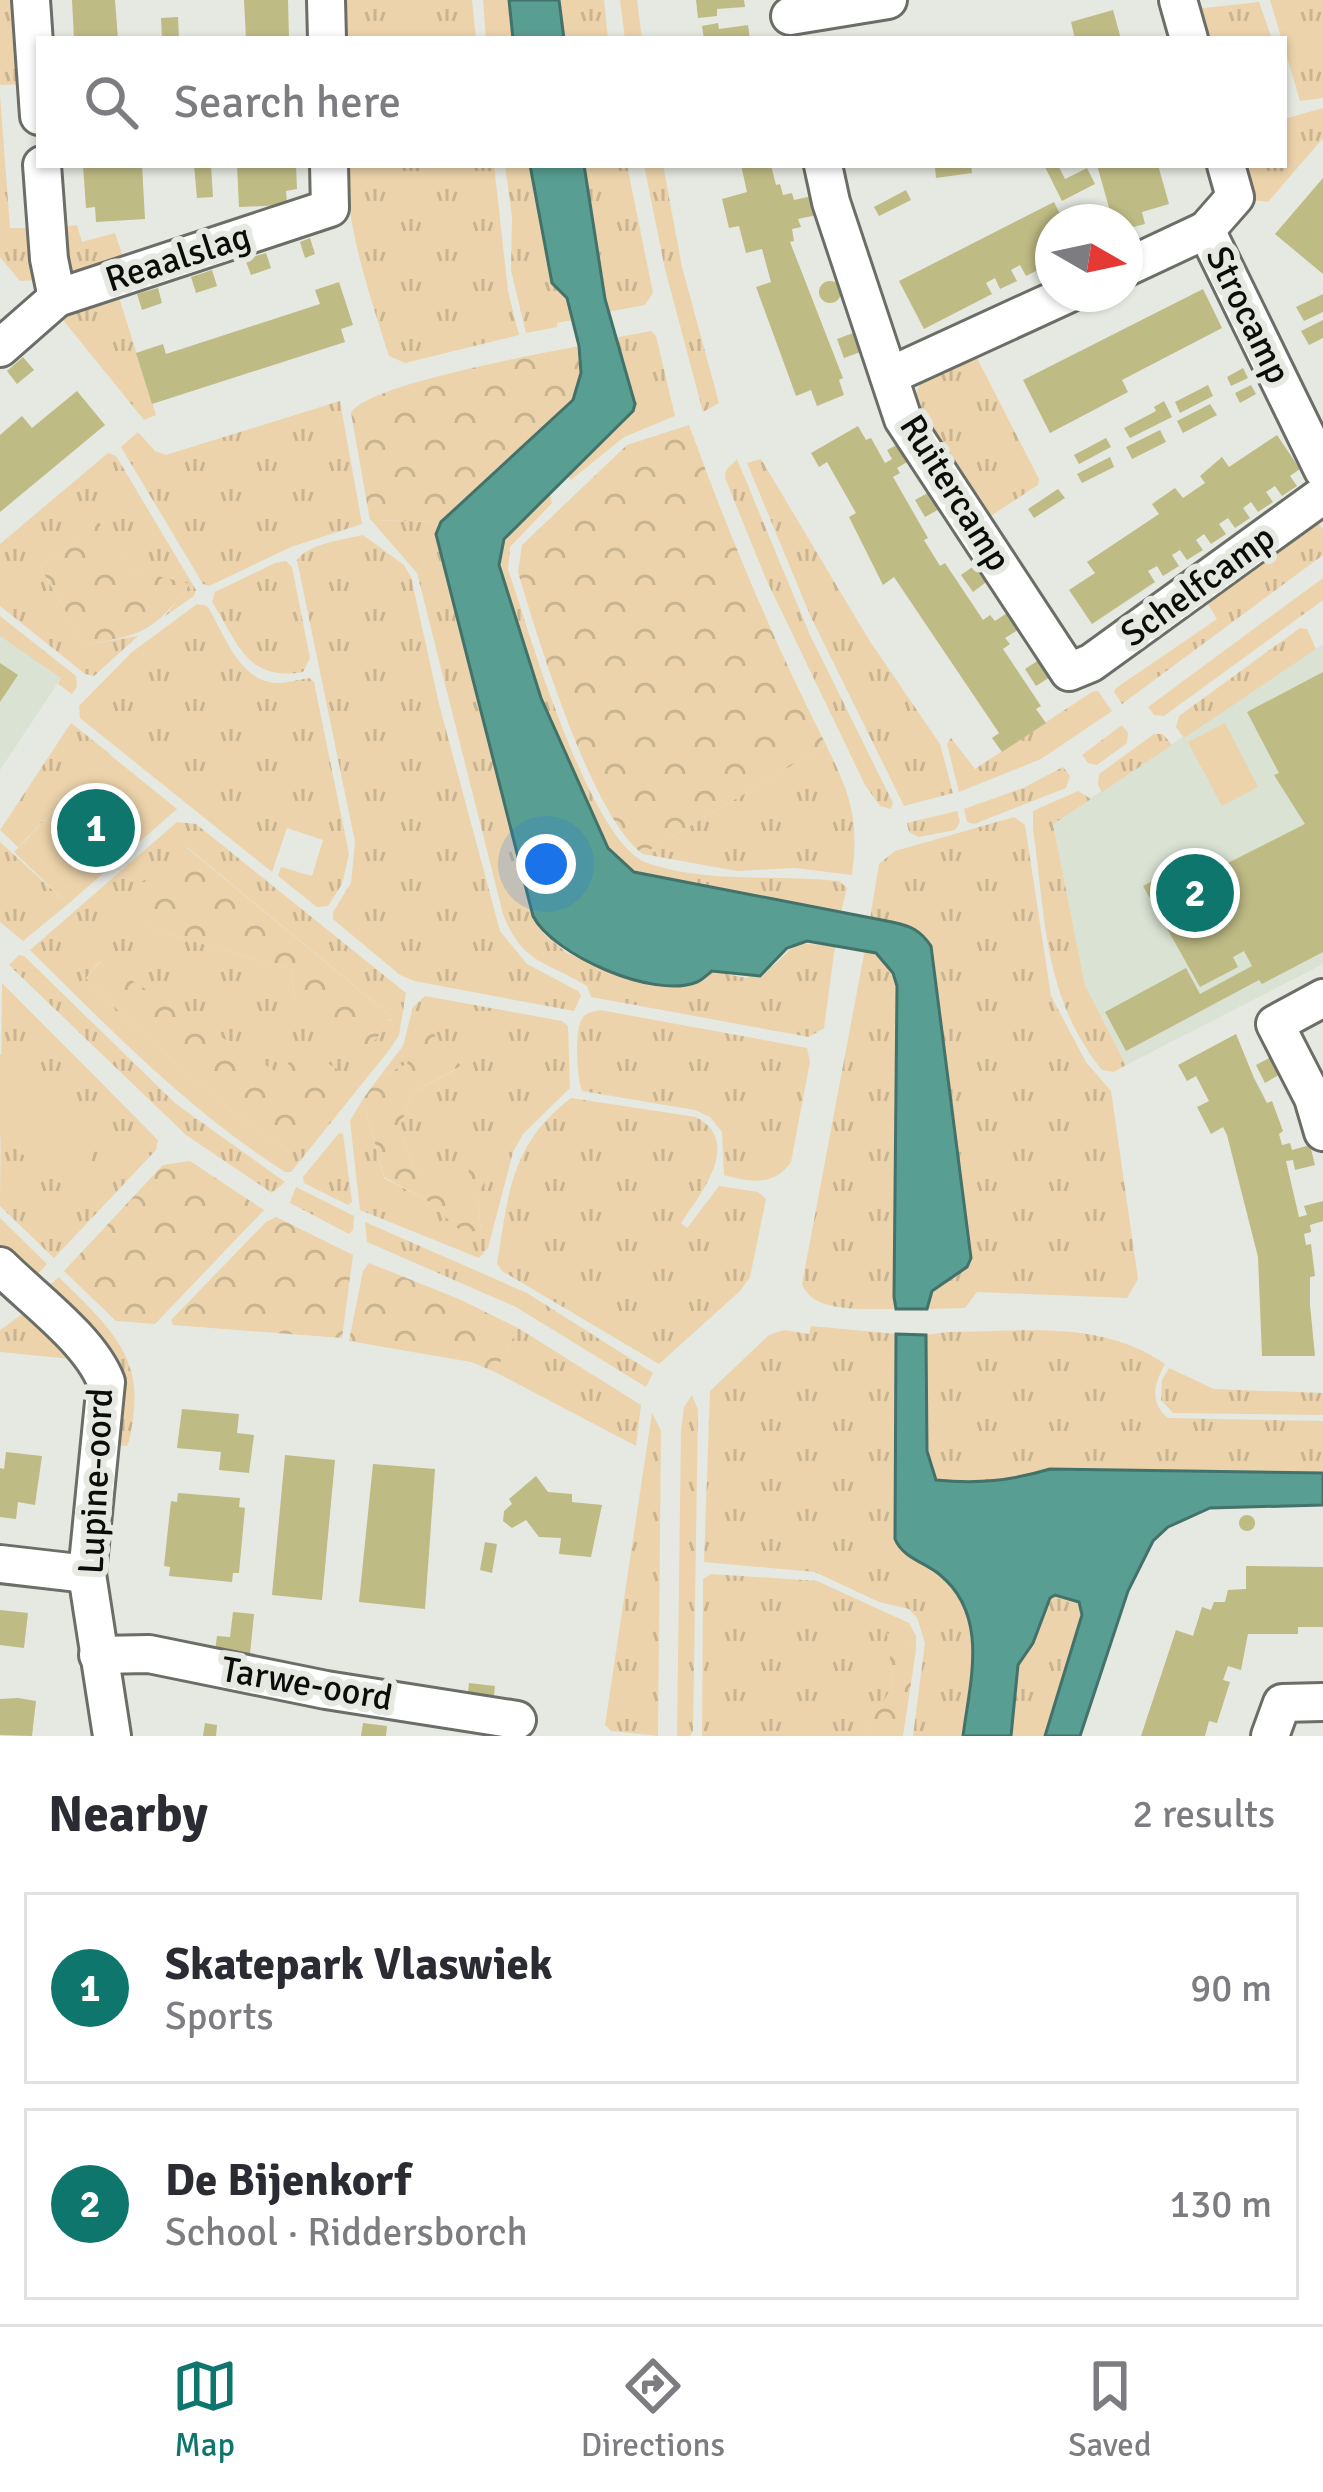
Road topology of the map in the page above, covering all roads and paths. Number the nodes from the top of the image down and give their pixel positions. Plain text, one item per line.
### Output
1 (31, 0) edge
2 (326, 0) edge
3 (888, 0) edge
4 (1178, 0) edge
5 (791, 18) edge
6 (327, 36) edge
7 (1188, 36) edge
8 (36, 72) edge
9 (42, 168) edge
10 (329, 168) edge
11 (824, 168) edge
12 (1227, 168) edge
13 (1206, 230) junction
14 (1143, 260) edge
15 (57, 298) junction
16 (1035, 309) edge
17 (0, 349) edge
18 (889, 376) junction
19 (1323, 470) edge
20 (1323, 495) edge
21 (1069, 672) joint
22 (1323, 998) edge
23 (1323, 1132) edge
24 (0, 1266) edge
25 (0, 1564) edge
26 (88, 1574) junction
27 (98, 1655) junction
28 (1323, 1702) edge
29 (517, 1720) dead end
30 (112, 1736) edge
31 (1270, 1736) edge

1 - 8 street
2 - 6 street
3 - 5 street
4 - 7 street
9 - 15 street
10 - 15 street, Reaalslag
11 - 18 street, Ruitercamp
12 - 13 street, Strocamp
13 - 14 street
13 - 19 street, Strocamp
15 - 17 street, Reaalslag
16 - 18 street
18 - 21 street, Ruitercamp
20 - 21 street, Schelfcamp
22 - 23 street
24 - 26 street, Lupine-oord
25 - 26 street
26 - 27 street, Lupine-oord
27 - 29 street, Tarwe-oord
27 - 30 street, Lupine-oord
28 - 31 street

